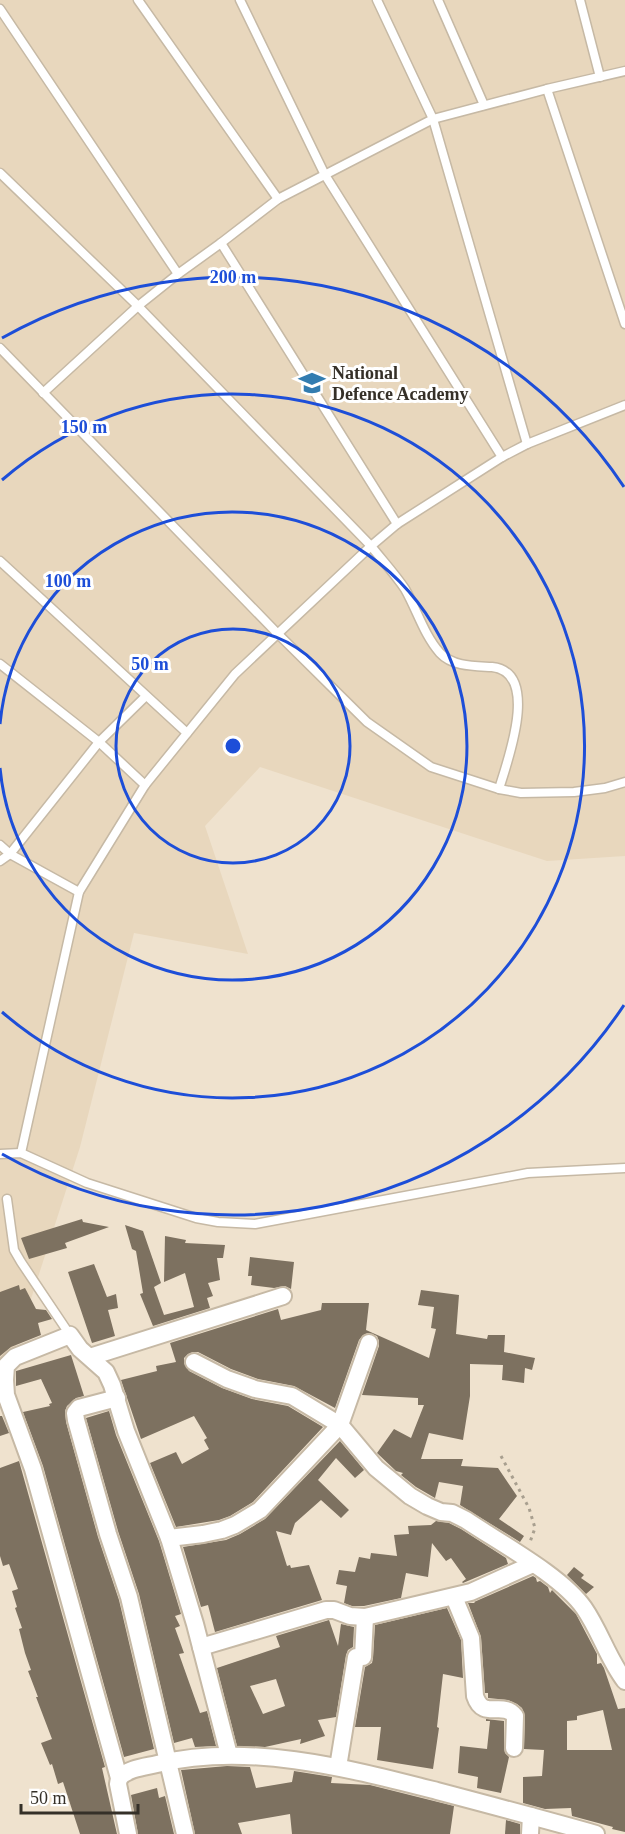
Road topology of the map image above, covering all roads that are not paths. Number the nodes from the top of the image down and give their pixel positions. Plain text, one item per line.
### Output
1 (138, 0) edge
2 (240, 0) edge
3 (377, 0) edge
4 (438, 0) edge
5 (580, 0) edge
6 (0, 9) edge
7 (625, 71) edge
8 (600, 77) junction
9 (548, 88) junction
10 (484, 105) junction
11 (433, 119) junction
12 (0, 173) edge
13 (325, 175) junction
14 (278, 199) junction
15 (221, 243) junction
16 (178, 274) junction
17 (138, 306) junction
18 (625, 324) edge
19 (0, 348) edge
20 (43, 393) junction
21 (625, 405) edge
22 (527, 444) junction
23 (502, 456) junction
24 (398, 524) junction
25 (371, 546) junction
26 (0, 561) edge
27 (277, 633) junction
28 (0, 664) edge
29 (146, 696) junction
30 (188, 733) junction
31 (99, 742) junction
32 (625, 782) edge
33 (145, 785) junction
34 (499, 789) junction
35 (0, 845) edge
36 (10, 854) junction
37 (0, 861) edge
38 (79, 892) junction
39 (21, 1153) junction
40 (0, 1154) edge
41 (625, 1168) edge
42 (7, 1199) dead end
43 (283, 1296) dead end
44 (70, 1335) junction
45 (369, 1343) dead end
46 (90, 1357) junction
47 (194, 1362) dead end
48 (117, 1398) junction
49 (340, 1425) junction
50 (169, 1538) junction
51 (526, 1560) junction
52 (454, 1597) junction
53 (365, 1617) junction
54 (201, 1647) junction
55 (625, 1681) edge
56 (514, 1748) dead end
57 (229, 1755) junction
58 (168, 1762) junction
59 (338, 1767) junction
60 (119, 1778) junction
61 (531, 1815) junction
62 (128, 1834) edge
63 (185, 1834) edge
64 (530, 1834) edge
65 (596, 1834) edge

1 - 14 lane
2 - 13 lane
3 - 11 lane
4 - 10 lane
5 - 8 lane
6 - 16 lane
7 - 8 lane
8 - 9 lane
9 - 10 lane
9 - 18 lane
10 - 11 lane
11 - 13 lane
11 - 22 lane
12 - 17 lane
13 - 14 lane
13 - 23 lane
14 - 15 lane
15 - 16 lane
15 - 24 lane
16 - 17 lane
17 - 20 lane
17 - 25 lane
19 - 20 lane
20 - 27 lane
21 - 22 lane
22 - 23 lane
23 - 24 lane
24 - 25 lane
25 - 27 lane
25 - 34 lane
26 - 29 lane
27 - 30 lane
27 - 34 lane
28 - 31 lane
29 - 30 lane
29 - 31 lane
30 - 33 lane
31 - 33 lane
31 - 36 lane
32 - 34 lane
33 - 38 lane
35 - 36 lane
36 - 37 lane
36 - 38 lane
38 - 39 lane
39 - 40 lane
39 - 41 lane
42 - 44 lane
43 - 46 street
44 - 46 street
44 - 60 street
45 - 49 street
46 - 48 street
47 - 49 street
48 - 50 street
48 - 58 street
49 - 50 street
49 - 51 street
50 - 54 street
51 - 52 street
51 - 55 street
52 - 53 street
52 - 56 street
53 - 54 street
53 - 59 street
54 - 57 street
57 - 58 street
57 - 59 street
58 - 60 street
58 - 63 street
59 - 61 street
60 - 62 street
61 - 64 street
61 - 65 street

